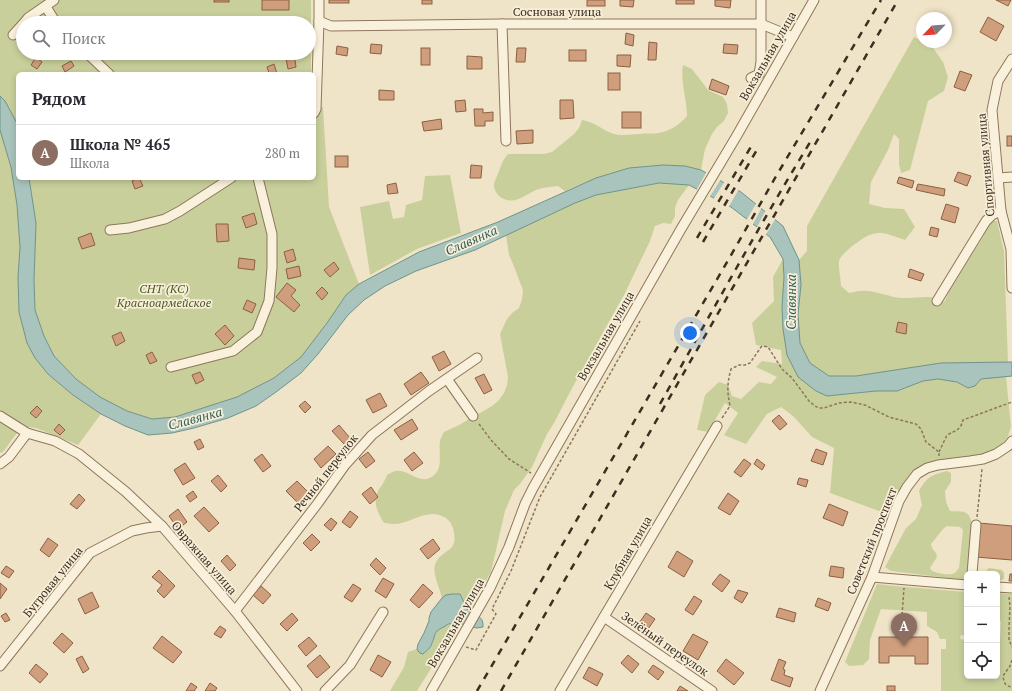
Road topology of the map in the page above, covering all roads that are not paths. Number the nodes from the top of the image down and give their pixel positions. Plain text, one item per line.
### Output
1 (54, 0) edge
2 (319, 0) edge
3 (761, 0) edge
4 (814, 0) edge
5 (46, 7) junction
6 (31, 16) edge
7 (52, 16) edge
8 (319, 20) junction
9 (502, 24) junction
10 (761, 24) junction
11 (16, 32) edge
12 (13, 35) dead end
13 (793, 37) junction
14 (1012, 59) edge
15 (94, 60) edge
16 (107, 72) edge
17 (751, 78) dead end
18 (316, 109) edge
19 (506, 141) dead end
20 (1012, 177) edge
21 (998, 178) junction
22 (227, 180) edge
23 (258, 180) edge
24 (1001, 211) junction
25 (110, 230) dead end
26 (1012, 249) edge
27 (1012, 288) edge
28 (937, 301) dead end
29 (477, 358) dead end
30 (171, 368) dead end
31 (447, 379) junction
32 (0, 416) edge
33 (473, 416) road end
34 (716, 426) road end
35 (27, 433) junction
36 (1012, 441) edge
37 (0, 464) edge
38 (976, 525) road end
39 (162, 526) junction
40 (972, 571) edge
41 (872, 578) junction
42 (964, 584) edge
43 (235, 611) junction
44 (383, 612) dead end
45 (604, 617) junction
46 (0, 666) edge
47 (297, 691) edge
48 (325, 691) edge
49 (431, 691) edge
50 (560, 691) edge
51 (712, 691) edge
52 (820, 691) edge

1 - 5 street
2 - 8 street
3 - 10 street
4 - 13 street, Вокзальная улица
5 - 6 street
5 - 7 street
8 - 9 street, Сосновая улица
8 - 18 street
9 - 10 street, Сосновая улица
9 - 19 street
10 - 13 street, Сосновая улица
10 - 17 street
11 - 12 street
13 - 49 street, Вокзальная улица
14 - 21 street, Спортивная улица
15 - 16 street
20 - 21 street
21 - 24 street, Спортивная улица
22 - 25 street
23 - 30 street
24 - 26 street, Спортивная улица
24 - 28 street
26 - 27 street
29 - 31 street, Речной переулок
31 - 33 street
31 - 43 street, Речной переулок
32 - 35 street, Овражная улица
34 - 45 street, Клубная улица
35 - 37 street
35 - 39 street, Овражная улица
36 - 41 street, Советский проспект
38 - 40 street
39 - 43 street, Овражная улица
39 - 46 street, Бугровая улица
41 - 42 street
41 - 52 street, Советский проспект
43 - 47 street, Овражная улица
44 - 48 street
45 - 50 street, Клубная улица
45 - 51 street, Зелёный переулок

